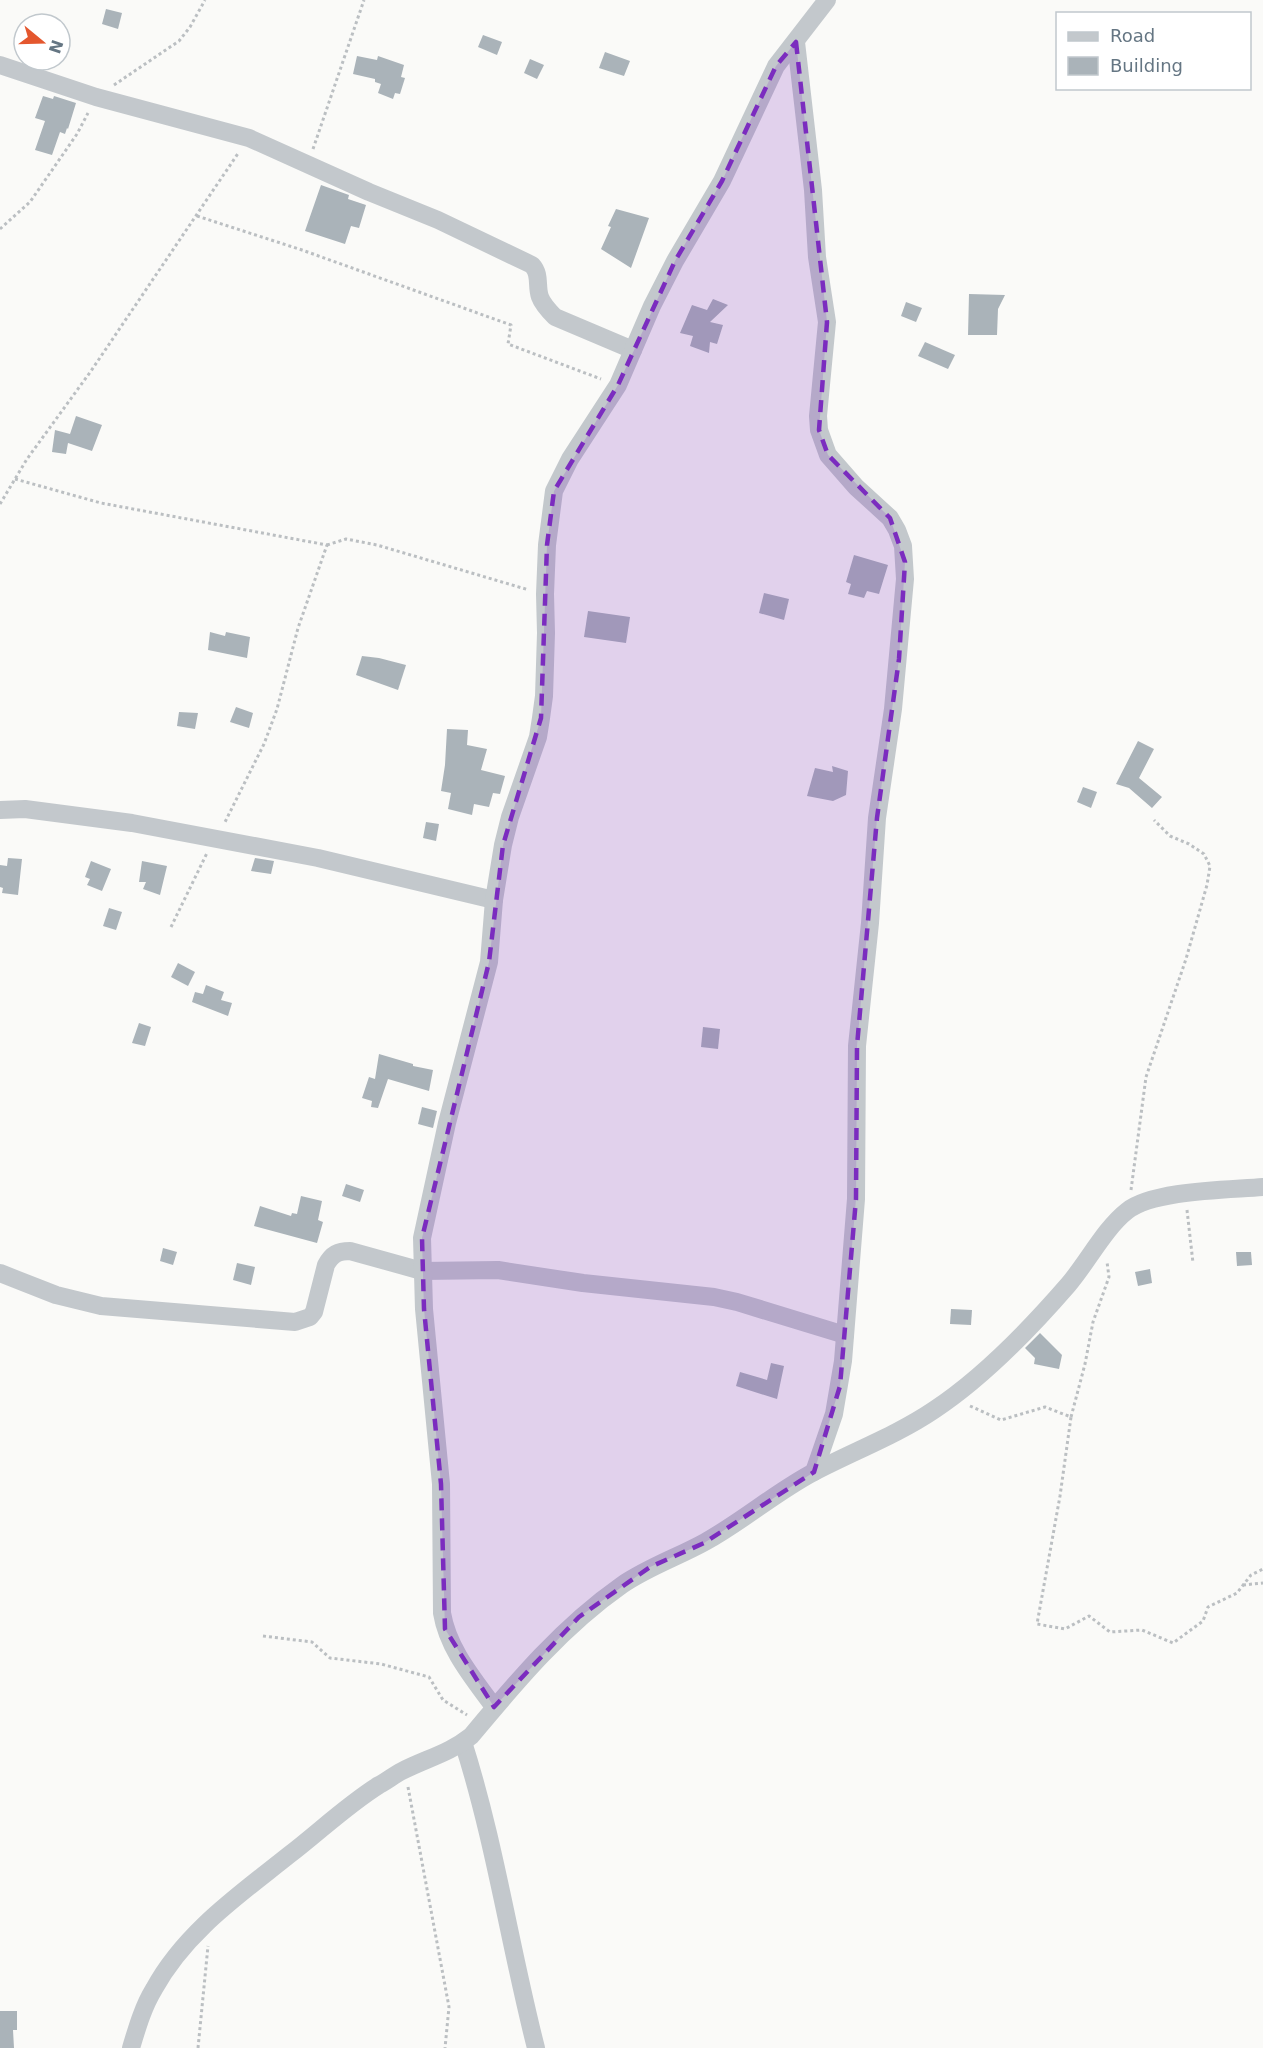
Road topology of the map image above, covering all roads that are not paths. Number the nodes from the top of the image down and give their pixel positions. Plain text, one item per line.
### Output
1 (828, 0) edge
2 (796, 42) junction
3 (0, 65) edge
4 (633, 350) junction
5 (0, 810) edge
6 (494, 900) junction
7 (1263, 1187) edge
8 (422, 1271) junction
9 (0, 1273) edge
10 (845, 1335) junction
11 (814, 1472) junction
12 (494, 1707) junction
13 (463, 1742) junction
14 (131, 2048) edge
15 (536, 2048) edge

1 - 2 street
2 - 4 street
2 - 10 street
3 - 4 street
4 - 6 street
5 - 6 street
6 - 8 street
7 - 11 street
8 - 9 street
8 - 10 street
8 - 12 street
10 - 11 street
11 - 12 street
12 - 13 street
13 - 14 street
13 - 15 street

